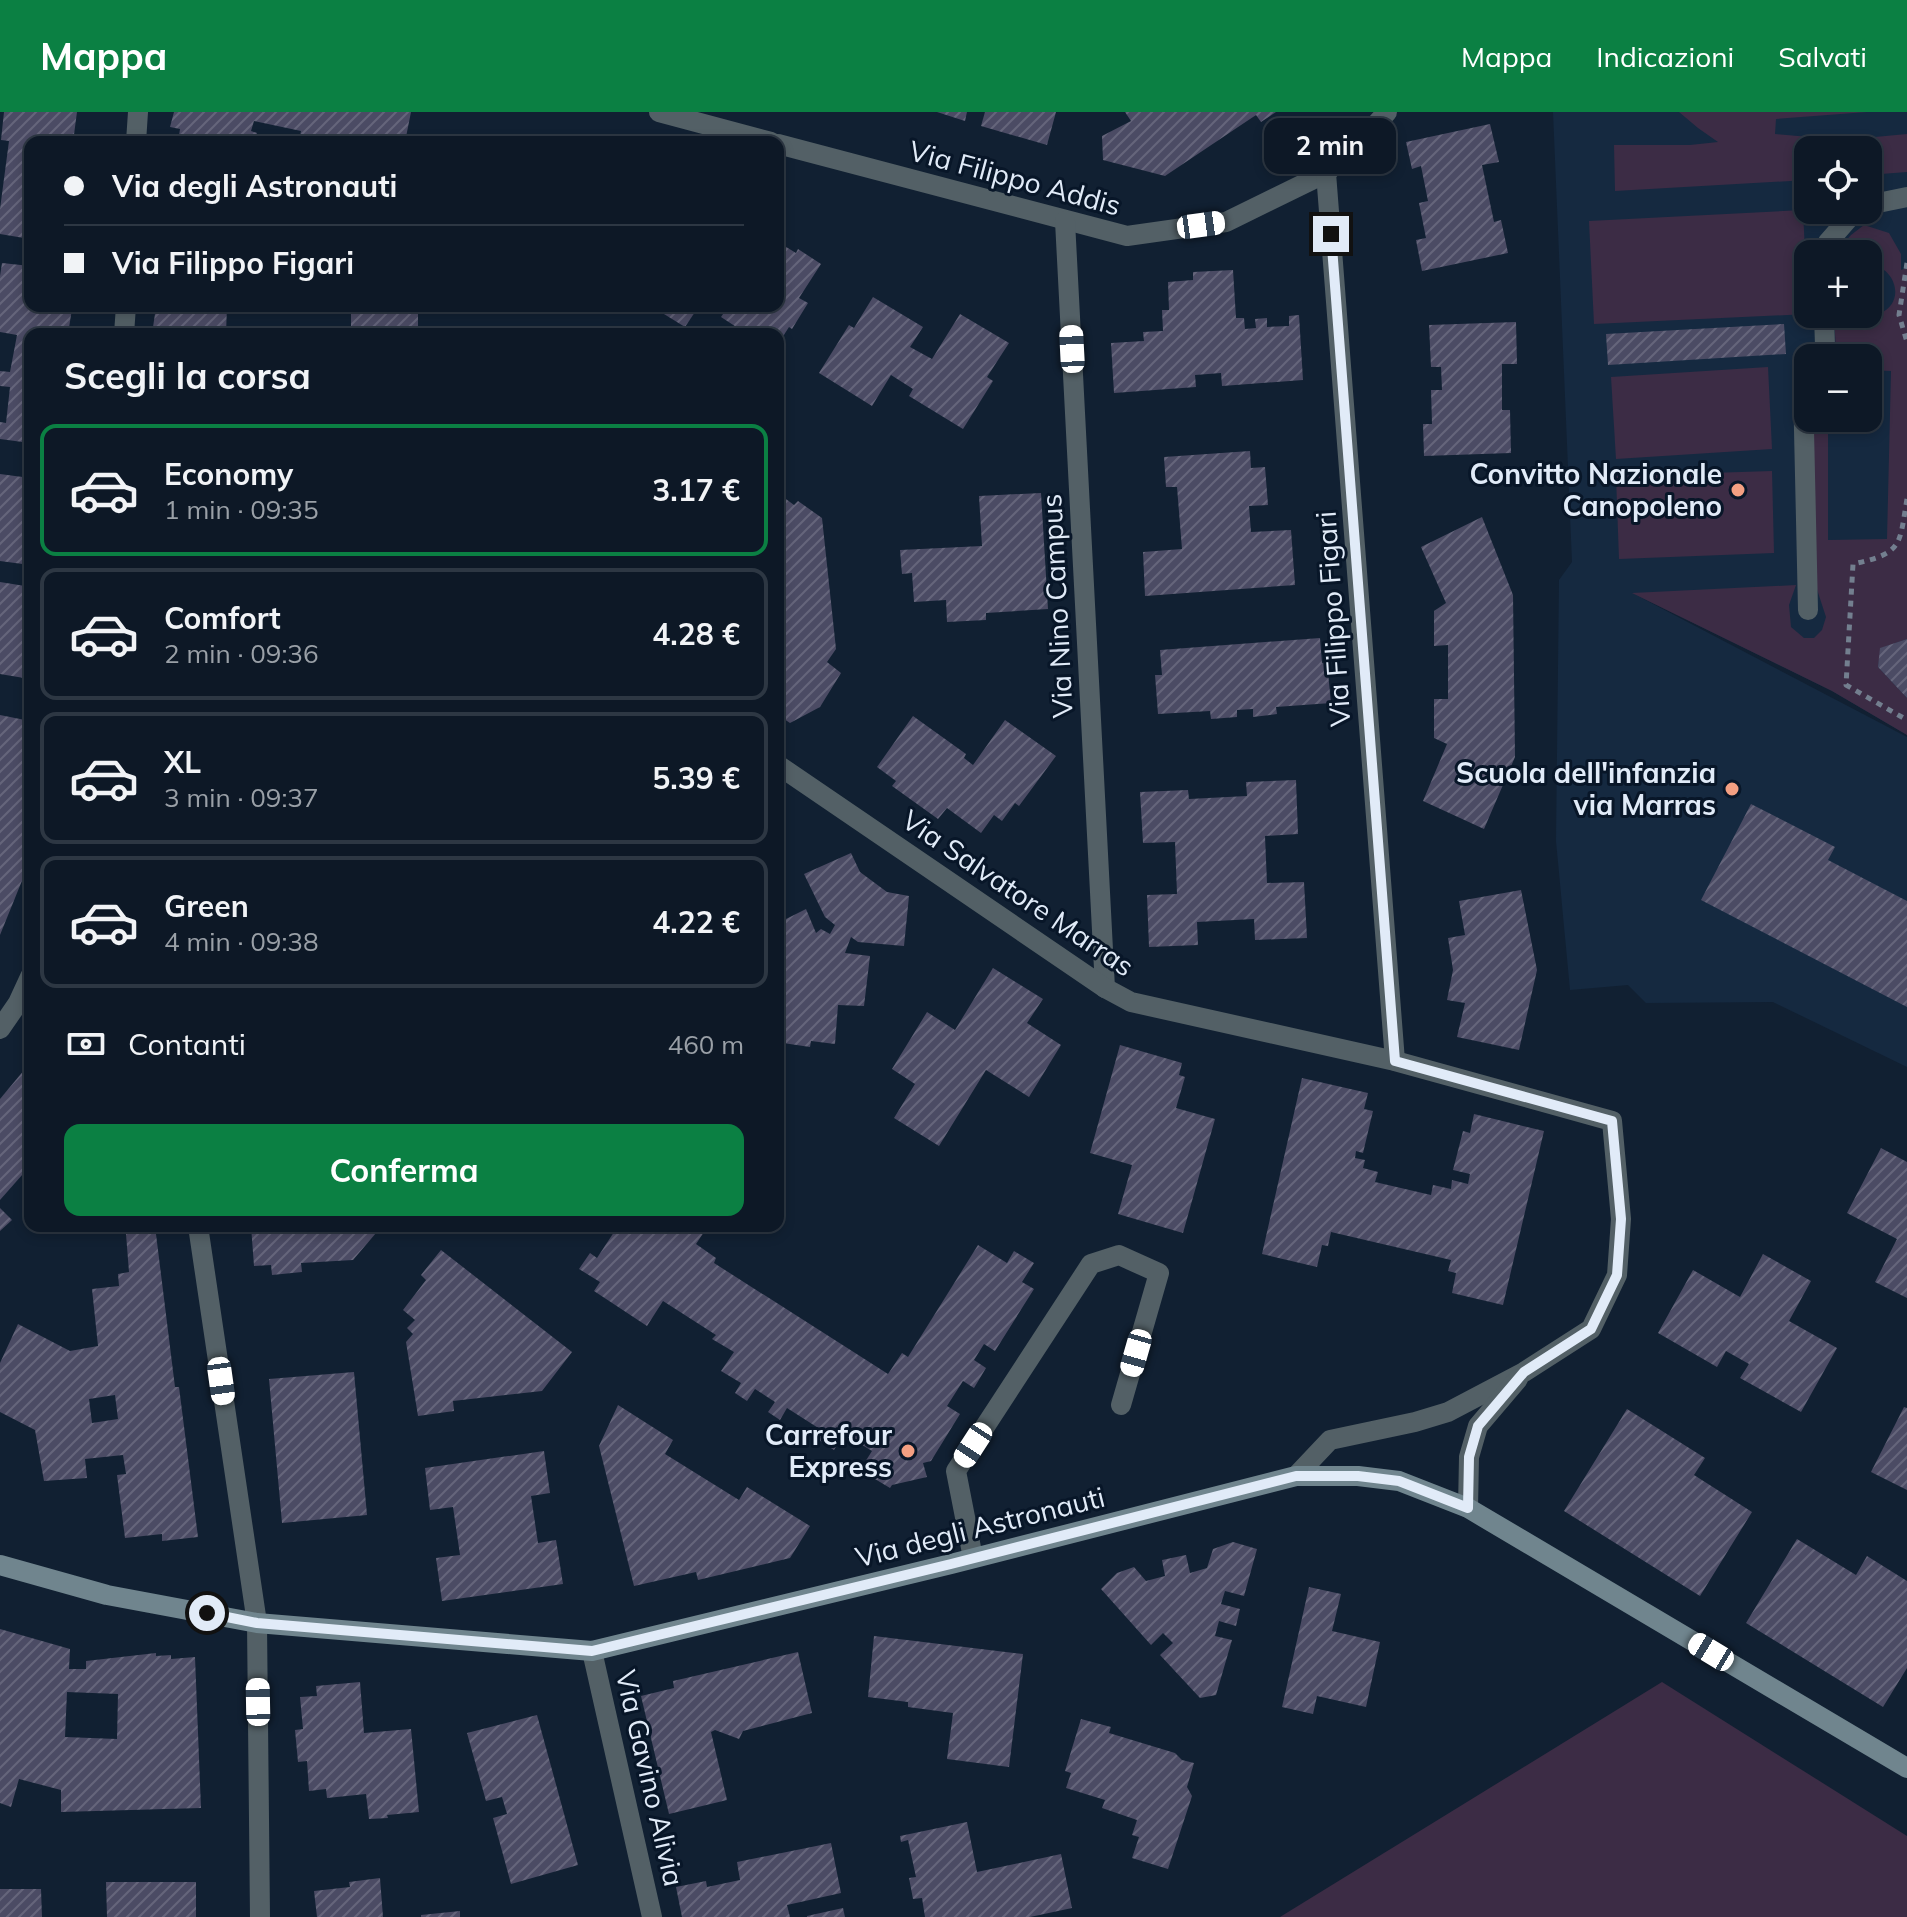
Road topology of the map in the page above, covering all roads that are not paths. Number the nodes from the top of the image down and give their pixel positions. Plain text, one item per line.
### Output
1 (138, 112) edge
2 (659, 112) edge
3 (1387, 112) edge
4 (136, 136) edge
5 (749, 136) edge
6 (784, 146) edge
7 (1326, 173) junction
8 (1907, 197) edge
9 (1882, 202) edge
10 (1065, 221) junction
11 (1844, 224) edge
12 (1830, 240) edge
13 (1804, 432) edge
14 (1808, 610) dead end
15 (784, 769) edge
16 (1105, 988) junction
17 (24, 1002) edge
18 (0, 1029) edge
19 (1395, 1061) junction
20 (199, 1232) edge
21 (1524, 1372) junction
22 (1121, 1405) dead end
23 (1296, 1476) junction
24 (1468, 1508) junction
25 (973, 1558) junction
26 (0, 1565) edge
27 (257, 1623) junction
28 (592, 1651) junction
29 (1907, 1768) edge
30 (260, 1917) edge
31 (652, 1917) edge

1 - 4 street
2 - 5 street
3 - 7 street, Via Filippo Addis
6 - 10 street, Via Filippo Addis
7 - 10 street, Via Filippo Addis
7 - 19 street, Via Filippo Figari
8 - 9 street
10 - 16 street, Via Nino Campus
11 - 12 street
13 - 14 street
15 - 16 street, Via Salvatore Marras
16 - 19 street, Via Salvatore Marras
17 - 18 street
19 - 21 street, Via Salvatore Marras
20 - 27 street
21 - 23 street, Via Salvatore Marras
21 - 24 street, Via Salvatore Marras
22 - 25 street
23 - 24 main road, Via degli Astronauti
23 - 25 main road, Via degli Astronauti
24 - 29 main road, Via degli Astronauti
25 - 28 main road, Via degli Astronauti
26 - 27 main road, Via degli Astronauti
27 - 28 main road, Via degli Astronauti
27 - 30 street
28 - 31 street, Via Gavino Alivia

